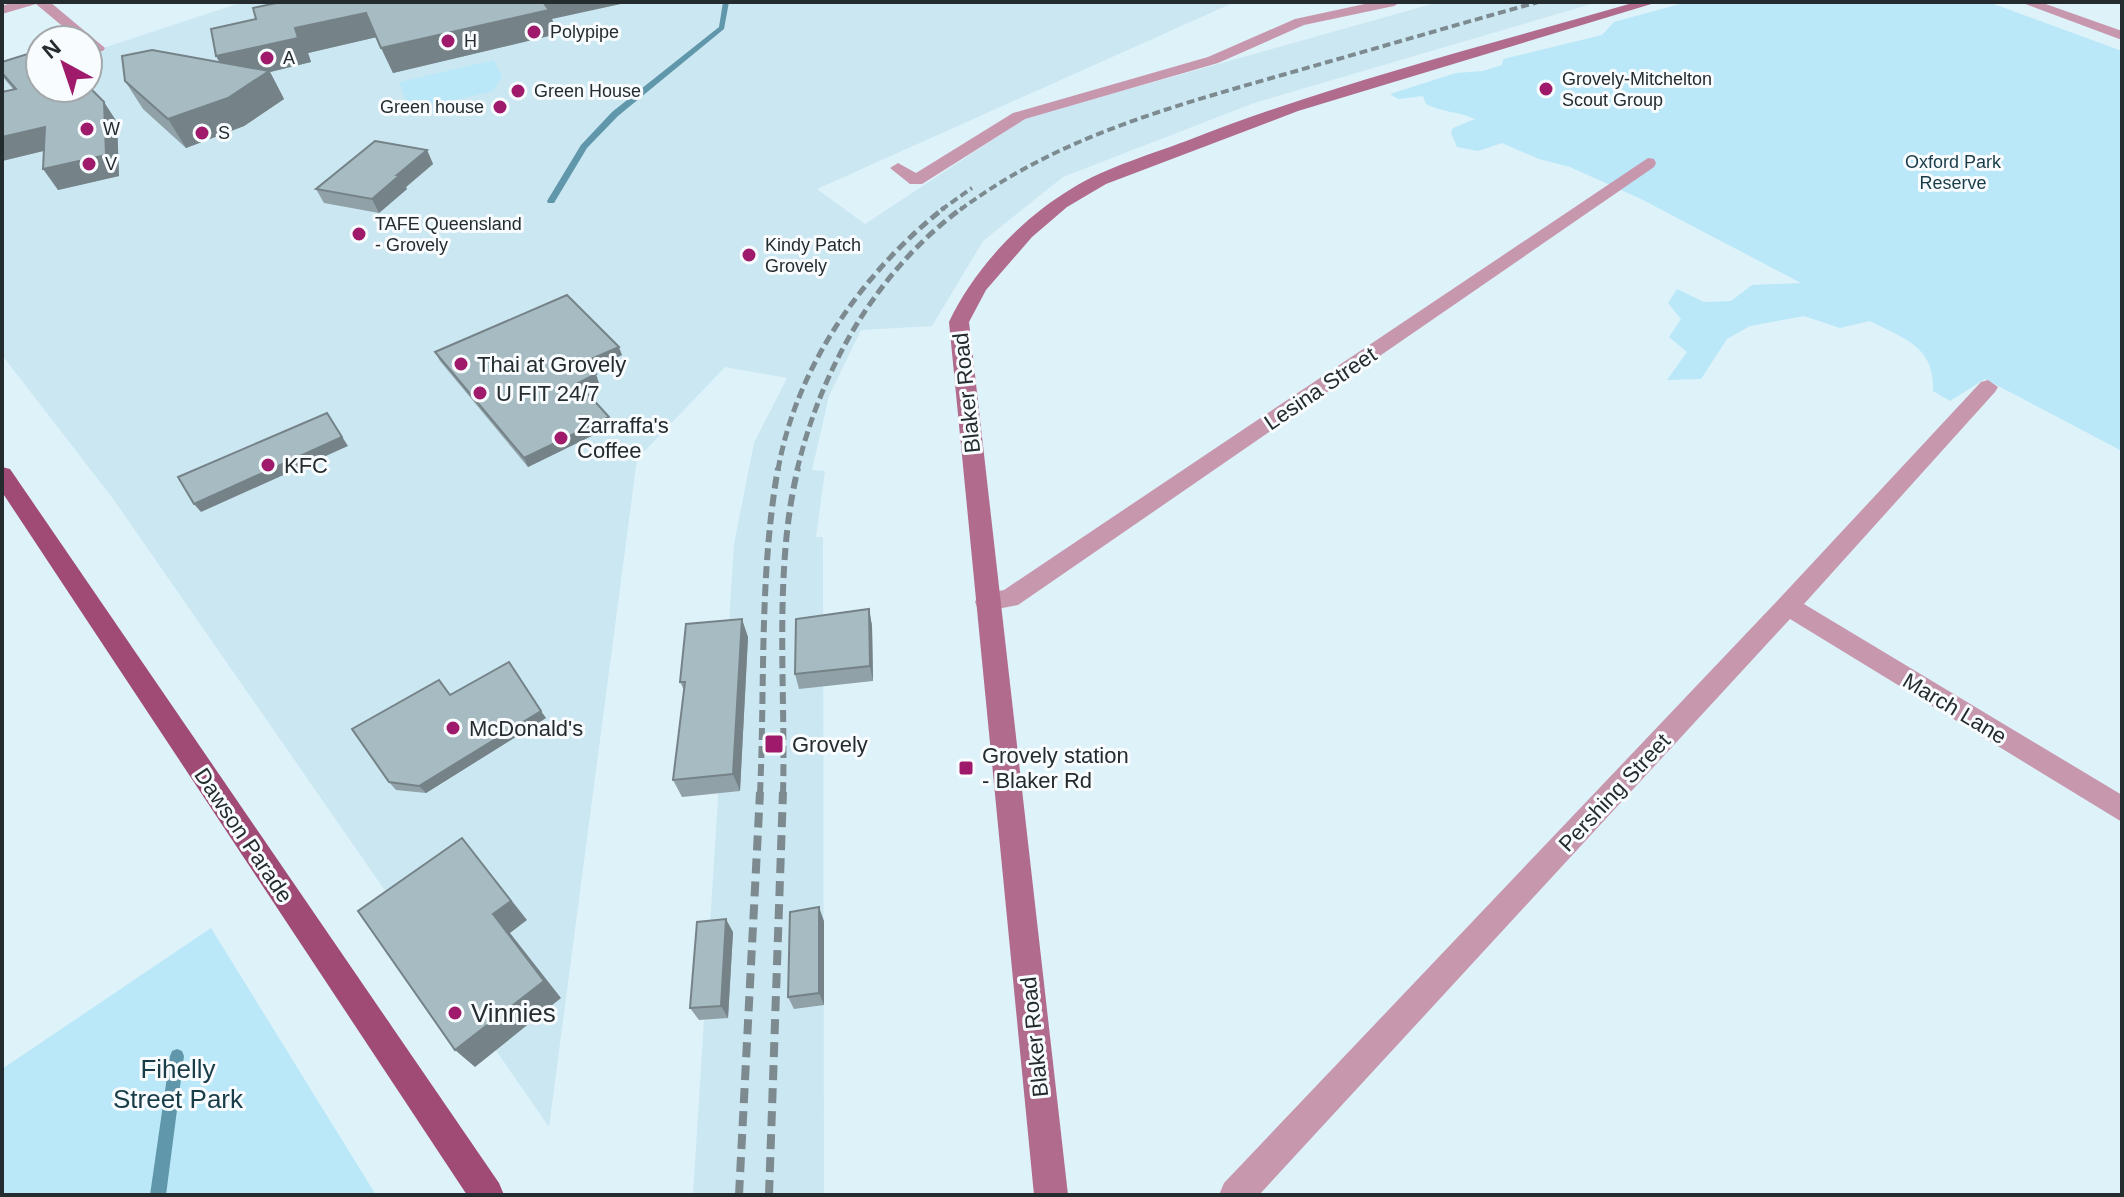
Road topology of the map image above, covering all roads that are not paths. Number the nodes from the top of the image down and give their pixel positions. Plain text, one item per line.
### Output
1 (30, 2) edge
2 (41, 2) edge
3 (1394, 2) edge
4 (1651, 2) edge
5 (2027, 2) edge
6 (2, 10) edge
7 (68, 24) edge
8 (2122, 36) edge
9 (1648, 163) dead end
10 (898, 168) dead end
11 (1988, 387) dead end
12 (2, 475) edge
13 (987, 602) junction
14 (1788, 606) junction
15 (2122, 810) edge
16 (487, 1195) edge
17 (1051, 1195) edge
18 (1236, 1195) edge

1 - 6 street
2 - 7 street
3 - 10 street
4 - 13 street, Blaker Road
5 - 8 street
9 - 13 street, Lesina Street
11 - 14 street, Pershing Street
12 - 16 main road, Dawson Parade
13 - 17 street, Blaker Road
14 - 15 street, March Lane
14 - 18 street, Pershing Street

